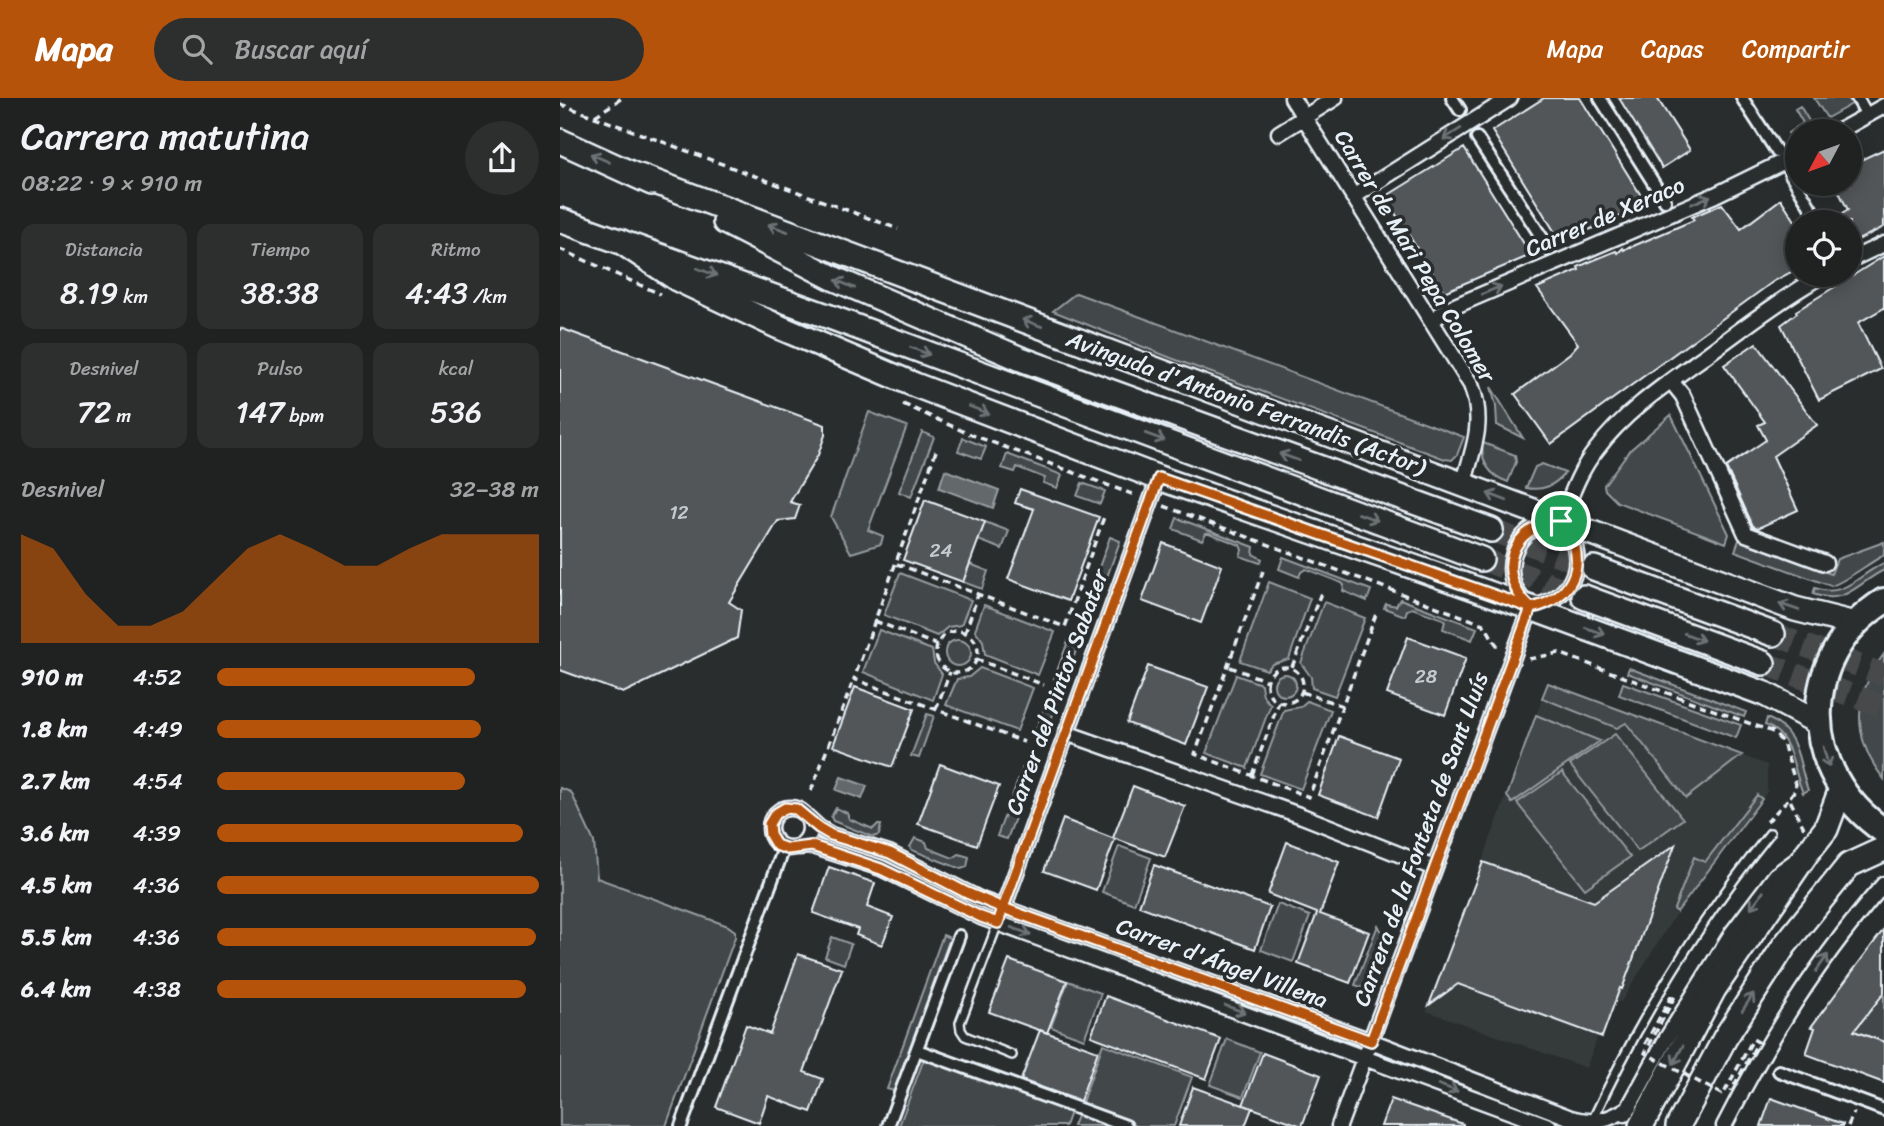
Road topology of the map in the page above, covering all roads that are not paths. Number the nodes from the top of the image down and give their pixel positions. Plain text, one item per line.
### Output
1 (1292, 98) edge
2 (1335, 98) edge
3 (1452, 98) edge
4 (1510, 98) edge
5 (1600, 98) edge
6 (1742, 98) edge
7 (1857, 98) edge
8 (1884, 106) edge
9 (1460, 110) dead end
10 (1867, 115) junction
11 (1304, 118) junction
12 (1860, 119) edge
13 (1279, 133) dead end
14 (1477, 138) dead end
15 (560, 141) edge
16 (1777, 152) dead end
17 (1785, 161) edge
18 (639, 176) junction
19 (1353, 197) junction
20 (1665, 201) dead end
21 (560, 219) edge
22 (620, 241) junction
23 (1884, 244) edge
24 (1550, 250) dead end
25 (1862, 254) edge
26 (1804, 287) edge
27 (1431, 321) junction
28 (1671, 381) junction
29 (1159, 478) junction
30 (1463, 484) junction
31 (1561, 521) junction
32 (1491, 530) tunnel mouth
33 (1481, 559) tunnel mouth
34 (1825, 563) dead end
35 (1594, 568) tunnel mouth
36 (1584, 597) tunnel mouth
37 (1884, 601) edge
38 (1531, 608) junction
39 (1855, 624) junction
40 (1773, 635) tunnel mouth
41 (1763, 663) tunnel mouth
42 (1819, 723) junction
43 (1066, 733) junction
44 (1841, 789) junction
45 (806, 816) junction
46 (1884, 831) edge
47 (1770, 833) dead end
48 (791, 847) junction
49 (1884, 849) edge
50 (1434, 868) junction
51 (1884, 884) edge
52 (1000, 916) junction
53 (958, 936) dead end
54 (1371, 1041) junction
55 (916, 1050) junction
56 (1012, 1055) dead end
57 (1365, 1057) junction
58 (1779, 1071) dead end
59 (1884, 1110) edge
60 (1635, 1116) edge
61 (1591, 1122) junction
62 (681, 1126) edge
63 (888, 1126) edge
64 (1126, 1126) edge
65 (1339, 1126) edge
66 (1549, 1126) edge
67 (1616, 1126) edge
68 (1678, 1126) edge
69 (1724, 1126) edge

1 - 11 street, Carrer de Mari Pepa Colomer
2 - 11 street
3 - 9 street
4 -> 19 street
5 - 20 street
6 - 16 street
7 - 10 street
8 - 10 street
10 - 12 street
11 - 13 street
11 - 19 street, Carrer de Mari Pepa Colomer
14 - 24 street
18 -> 15 main road, Avinguda d'Antonio Ferrandis (Actor)
27 -> 17 street, Carrer de Xeraco
30 -> 18 main road, Avinguda d'Antonio Ferrandis (Actor)
32 -> 18 main road, Avinguda d'Antonio Ferrandis (Actor)
19 - 27 street, Carrer de Mari Pepa Colomer
21 - 22 main road
22 -> 29 main road
22 -> 33 main road
23 - 25 street
26 - 28 street
27 - 30 street, Carrer de Mari Pepa Colomer
28 - 31 street
28 - 34 street
29 - 38 main road
29 - 43 street, Carrer del Pintor Sabater
31 -> 30 main road, Avinguda d'Antonio Ferrandis (Actor)
31 - 38 street
31 - 38 street
39 -> 31 main road, Avinguda d'Antonio Ferrandis (Actor)
35 - 40 main road
36 -> 41 main road
37 - 39 highway
38 -> 42 main road
38 - 50 street, Carrera de la Fonteta de Sant Lluís
39 - 42 highway
42 -> 44 highway
43 - 50 street
43 - 52 street, Carrer del Pintor Sabater
44 - 46 highway
44 -> 60 main road
45 - 48 street
45 - 48 street
45 - 52 street, Carrer d'Ángel Villena
47 - 61 lane
48 - 52 street, Carrer d'Ángel Villena
48 - 62 street
68 -> 49 main road
50 - 54 street, Carrera de la Fonteta de Sant Lluís
69 -> 51 street
52 - 54 street, Carrer d'Ángel Villena
52 - 56 lane
52 -> 57 street, Carrer d'Ángel Villena
53 - 55 street
54 - 57 street, Carrera de la Fonteta de Sant Lluís
54 - 61 street, Carrer d'Ángel Villena
55 - 63 street
55 - 64 street
57 - 65 street, Carrera de la Fonteta de Sant Lluís
57 -> 66 street, Carrer d'Ángel Villena
58 - 59 street
60 - 61 street
60 - 67 street

